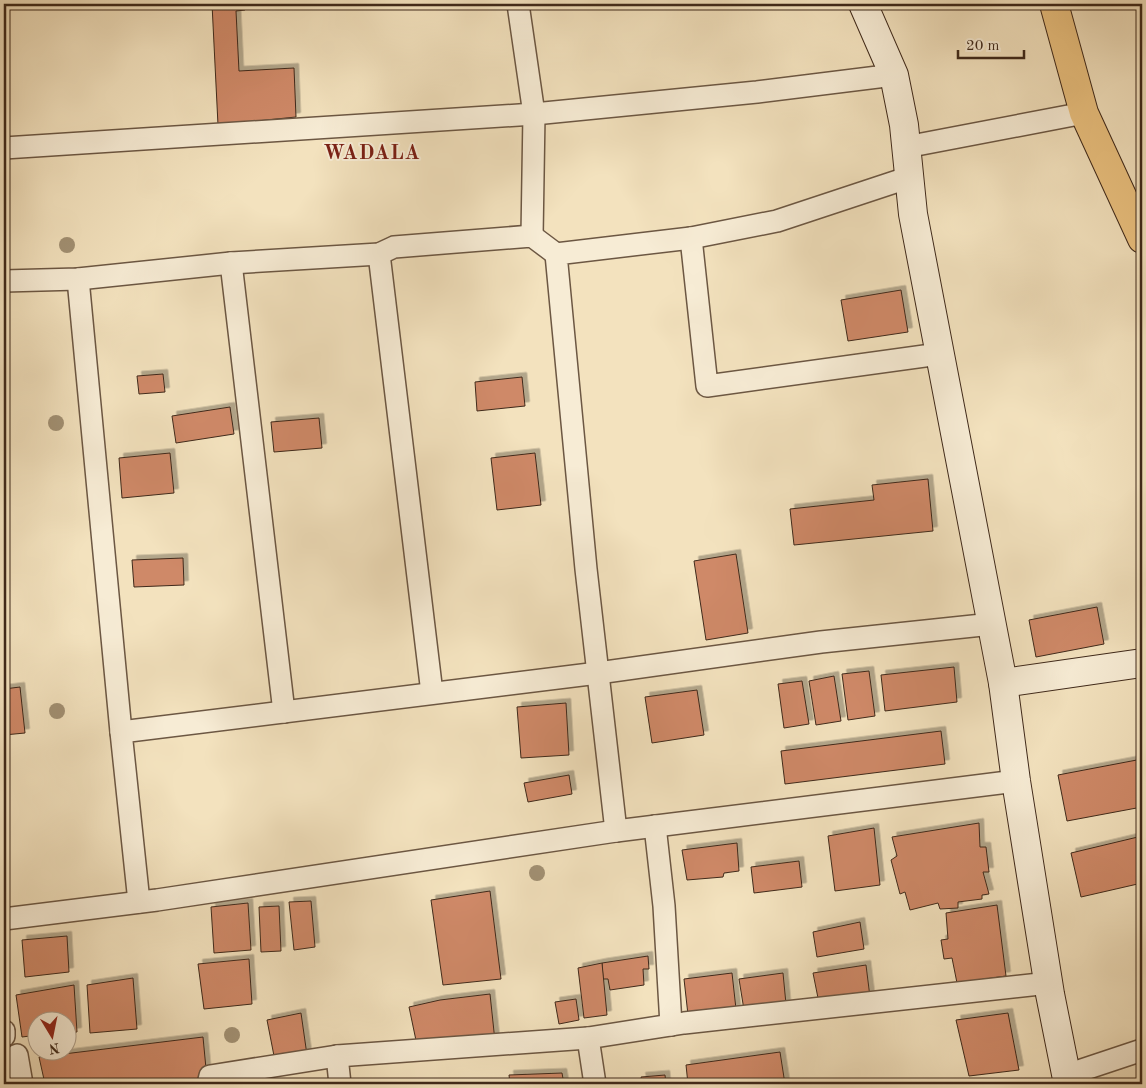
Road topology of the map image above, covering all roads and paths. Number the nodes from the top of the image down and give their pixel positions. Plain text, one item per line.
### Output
1 (518, 4) edge
2 (863, 4) edge
3 (1054, 4) edge
4 (894, 75) junction
5 (1084, 113) junction
6 (534, 114) junction
7 (906, 147) junction
8 (4, 148) edge
9 (910, 177) junction
10 (532, 236) junction
11 (691, 238) junction
12 (1142, 239) edge
13 (378, 254) junction
14 (556, 254) junction
15 (231, 263) junction
16 (78, 279) junction
17 (4, 281) edge
18 (940, 354) junction
19 (992, 624) junction
20 (1142, 663) edge
21 (598, 673) junction
22 (1003, 683) junction
23 (432, 693) junction
24 (284, 712) junction
25 (121, 732) junction
26 (1016, 781) junction
27 (655, 826) junction
28 (616, 831) junction
29 (139, 902) junction
30 (4, 919) edge
31 (1048, 983) junction
32 (671, 1025) junction
33 (4, 1032) edge
34 (4, 1036) edge
35 (588, 1038) junction
36 (1142, 1050) edge
37 (17, 1055) dead end
38 (338, 1056) junction
39 (1068, 1080) edge
40 (22, 1084) edge
41 (208, 1084) edge
42 (340, 1084) edge
43 (595, 1084) edge

1 - 6 street
2 - 4 street
3 - 5 main road
4 - 6 street
4 - 7 street
5 - 7 street
5 - 12 main road
6 - 8 street
6 - 10 street
7 - 9 street
9 - 11 street
9 - 18 street
10 - 13 street
10 - 14 street
11 - 14 street
11 - 18 street
13 - 15 street
13 - 23 street
14 - 21 street
15 - 16 street
15 - 24 street
16 - 17 street
16 - 25 street
18 - 19 street
19 - 21 street
19 - 22 street
20 - 22 street
21 - 23 street
21 - 28 street
22 - 26 street
23 - 24 street
24 - 25 street
25 - 29 street
26 - 27 street
26 - 31 street
27 - 28 street
27 - 32 street
28 - 29 street
29 - 30 street
31 - 32 street
31 - 39 street
32 - 35 street
33 - 34 street
35 - 38 street
35 - 43 street
36 - 39 street
37 - 40 street
38 - 41 street
38 - 42 street

